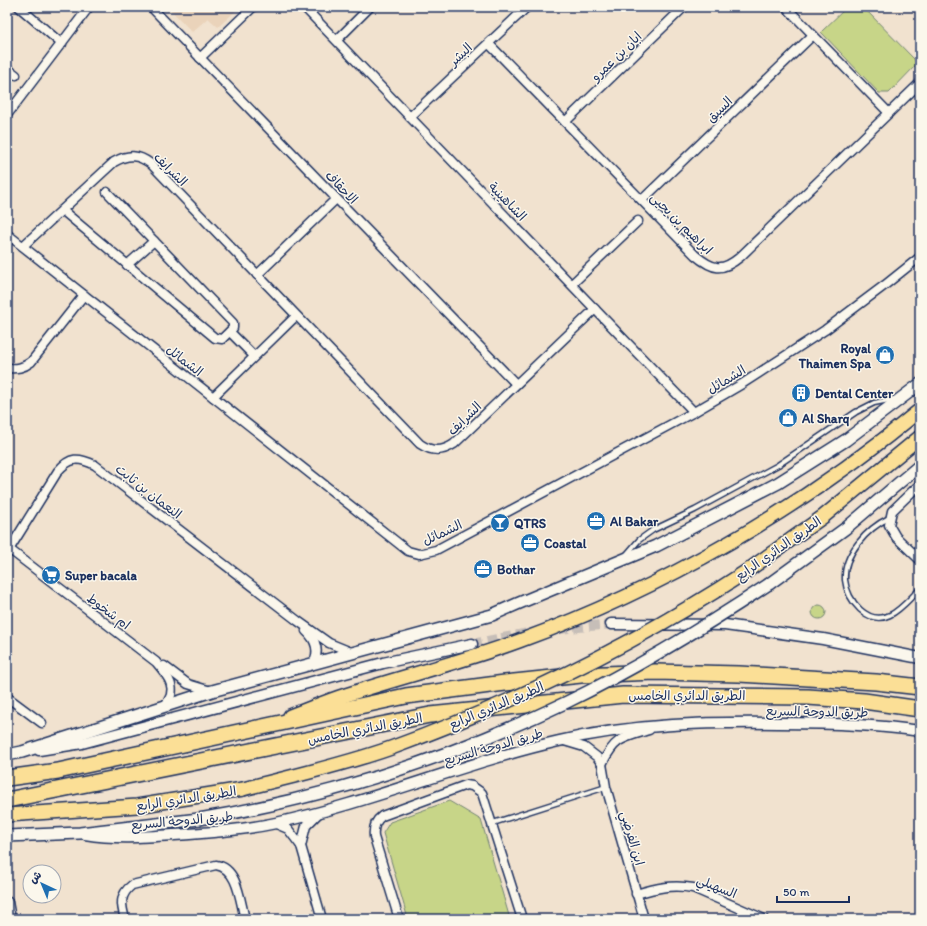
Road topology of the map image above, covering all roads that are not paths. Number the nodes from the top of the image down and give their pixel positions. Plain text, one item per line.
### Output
1 (19, 7) edge
2 (25, 7) edge
3 (89, 7) edge
4 (150, 7) edge
5 (253, 7) edge
6 (304, 7) edge
7 (370, 7) edge
8 (527, 7) edge
9 (684, 7) edge
10 (786, 7) edge
11 (29, 15) junction
12 (813, 35) junction
13 (337, 40) junction
14 (62, 44) junction
15 (489, 44) junction
16 (200, 58) junction
17 (7, 68) edge
18 (16, 75) dead end
19 (920, 83) edge
20 (889, 113) junction
21 (7, 115) edge
22 (410, 117) junction
23 (565, 122) junction
24 (107, 192) dead end
25 (336, 199) junction
26 (642, 200) junction
27 (62, 210) junction
28 (638, 221) dead end
29 (7, 234) edge
30 (154, 241) junction
31 (23, 246) junction
32 (920, 257) edge
33 (127, 265) junction
34 (257, 275) junction
35 (572, 284) junction
36 (84, 295) junction
37 (595, 309) junction
38 (296, 316) junction
39 (230, 332) junction
40 (254, 356) junction
41 (7, 368) edge
42 (516, 384) junction
43 (920, 384) edge
44 (906, 396) junction
45 (212, 397) junction
46 (920, 410) edge
47 (694, 412) junction
48 (920, 437) edge
49 (920, 465) edge
50 (920, 484) edge
51 (889, 518) junction
52 (8, 551) edge
53 (920, 560) edge
54 (622, 562) junction
55 (920, 589) edge
56 (298, 621) junction
57 (611, 624) tunnel mouth
58 (472, 644) tunnel mouth
59 (352, 652) junction
60 (920, 658) edge
61 (156, 662) junction
62 (313, 664) junction
63 (920, 687) edge
64 (212, 691) junction
65 (7, 696) edge
66 (163, 707) junction
67 (920, 709) edge
68 (42, 723) dead end
69 (666, 724) junction
70 (262, 726) junction
71 (920, 731) edge
72 (560, 741) junction
73 (22, 752) junction
74 (7, 755) edge
75 (602, 764) junction
76 (7, 778) edge
77 (606, 786) junction
78 (7, 800) edge
79 (322, 811) junction
80 (7, 815) edge
81 (274, 823) junction
82 (493, 824) junction
83 (80, 833) junction
84 (7, 836) edge
85 (301, 846) junction
86 (636, 894) junction
87 (7, 902) edge
88 (9, 918) edge
89 (125, 919) edge
90 (245, 919) edge
91 (322, 919) edge
92 (398, 919) edge
93 (522, 919) edge
94 (644, 919) edge
95 (764, 919) edge

1 - 11 street
2 - 11 street
3 - 14 street
4 - 16 street, الاحقاف
5 - 16 street
6 - 13 street, الشاهينية
7 - 13 street
8 - 15 street, البشر
9 - 23 street, ابان بن عمرو
10 - 12 street
11 - 14 street
12 - 20 street
12 - 26 street, السيق
13 - 22 street, الشاهينية
14 - 21 street
15 - 22 street, البشر
15 - 23 street, ابراهيم بن يحيى
16 - 25 street, الاحقاف
17 - 18 street
19 - 20 street, ابراهيم بن يحيى
20 - 26 street, ابراهيم بن يحيى
22 - 35 street, الشاهينية
23 - 26 street, ابراهيم بن يحيى
24 - 30 street
25 - 34 street
25 - 42 street, الاحقاف
27 - 31 street, الشرايف
27 - 33 street
27 - 34 street, الشرايف
28 - 35 street
29 - 31 street, الشمائل
30 - 33 street
30 - 39 street
31 - 36 street, الشمائل
32 - 47 street, الشمائل
33 - 39 street
34 - 38 street, الشرايف
35 - 37 street, الشاهينية
36 - 41 street
36 - 45 street, الشمائل
37 - 42 street, الشرايف
37 - 47 street, الشاهينية
38 - 40 street
38 - 42 street, الشرايف
39 - 40 street
40 - 45 street
43 - 44 main road
44 - 54 main road
44 - 54 lane
45 - 47 street, الشمائل
46 - 70 main road
48 - 80 main road, الطريق الدائري الرابع, bridge
49 - 83 main road, الطريق الدائري الرابع, bridge
50 - 51 street
51 - 53 street
51 - 55 lane
52 - 56 street, النعمان بن ثابت
52 - 61 street, ام شخوط
54 - 59 main road
56 - 59 street, النعمان بن ثابت
56 - 62 street, النعمان بن ثابت
57 - 60 street
58 - 73 street
59 - 62 main road
61 - 64 street, ام شخوط
61 - 66 street, ام شخوط
62 - 64 main road
63 - 70 highway, الطريق الدائري الخامس
64 - 66 main road
65 - 68 street
66 - 73 main road
67 - 78 highway, الطريق الدائري الخامس
69 - 71 street, طريق الدوحة السريع
69 - 72 street, طريق الدوحة السريع
69 - 75 street
70 - 76 highway
72 - 75 street
72 - 79 street, طريق الدوحة السريع
73 - 74 main road
75 - 77 street, ابن الفرضي
77 - 82 lane
77 - 86 street, ابن الفرضي
79 - 81 street, طريق الدوحة السريع
79 - 85 street
81 - 83 street, طريق الدوحة السريع
81 - 85 street
82 - 92 street
82 - 93 street
83 - 84 main road, الطريق الدائري الرابع
85 - 91 street
86 - 94 street, ابن الفرضي
86 - 95 street, السهيلي
87 - 88 street
89 - 90 street

